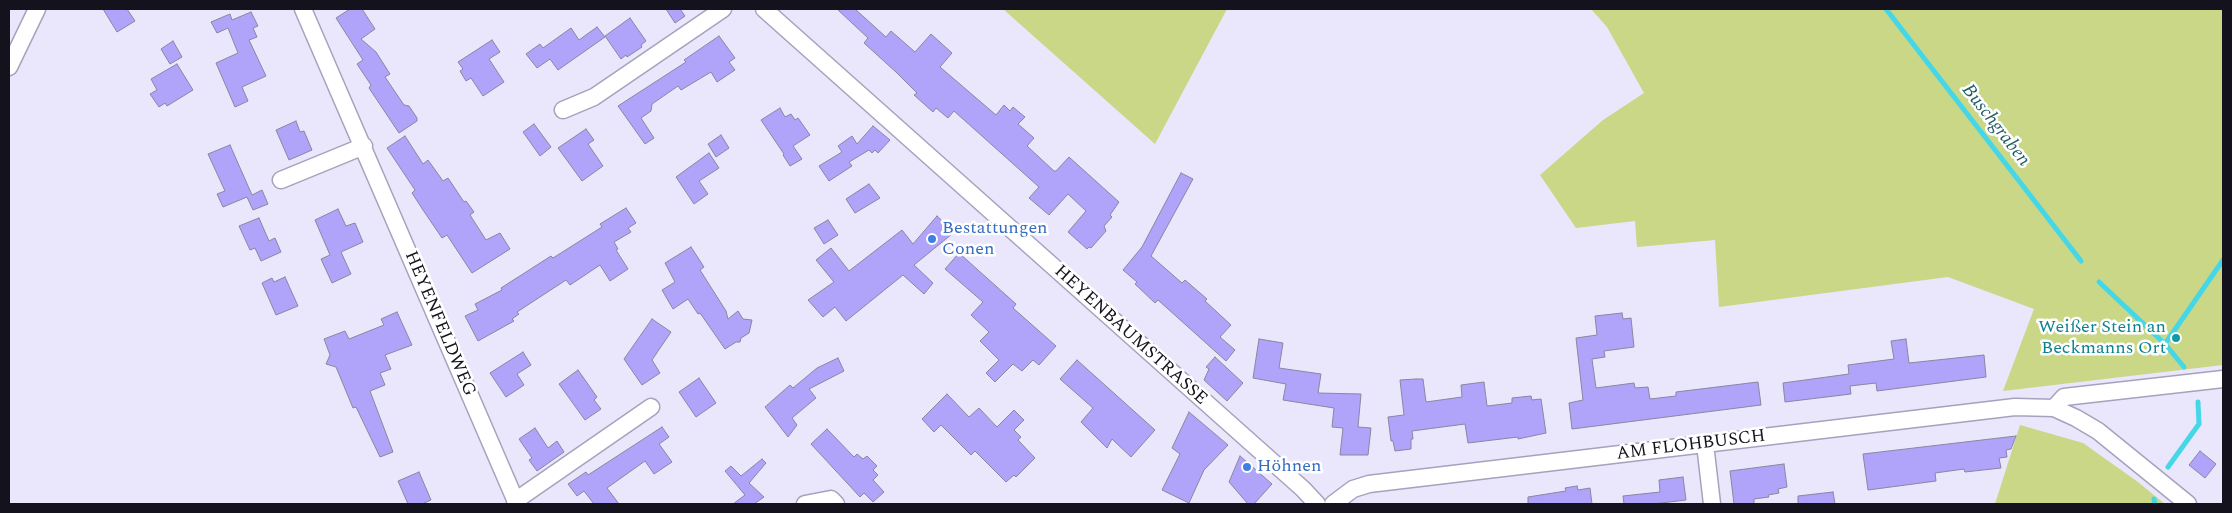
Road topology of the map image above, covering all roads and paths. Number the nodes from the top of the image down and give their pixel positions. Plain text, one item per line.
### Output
1 (37, 9) edge
2 (303, 9) edge
3 (723, 9) edge
4 (764, 9) edge
5 (9, 66) edge
6 (563, 110) dead end
7 (364, 146) junction
8 (281, 180) dead end
9 (2223, 379) edge
10 (651, 407) dead end
11 (2054, 408) junction
12 (1704, 444) junction
13 (516, 502) edge
14 (805, 504) edge
15 (836, 504) edge
16 (1317, 504) edge
17 (1333, 504) edge
18 (1712, 504) edge
19 (2188, 504) edge

1 - 5 street
2 - 7 street, HEYENFELDWEG
3 - 6 street
4 - 16 street, HEYENBAUMSTRASSE
7 - 8 street
7 - 13 street, HEYENFELDWEG
9 - 11 street
10 - 13 street, HEYENFELDWEG
11 - 12 street, AM FLOHBUSCH
11 - 19 street, AM FLOHBUSCH
12 - 17 street, AM FLOHBUSCH
12 - 18 street
14 - 15 street

